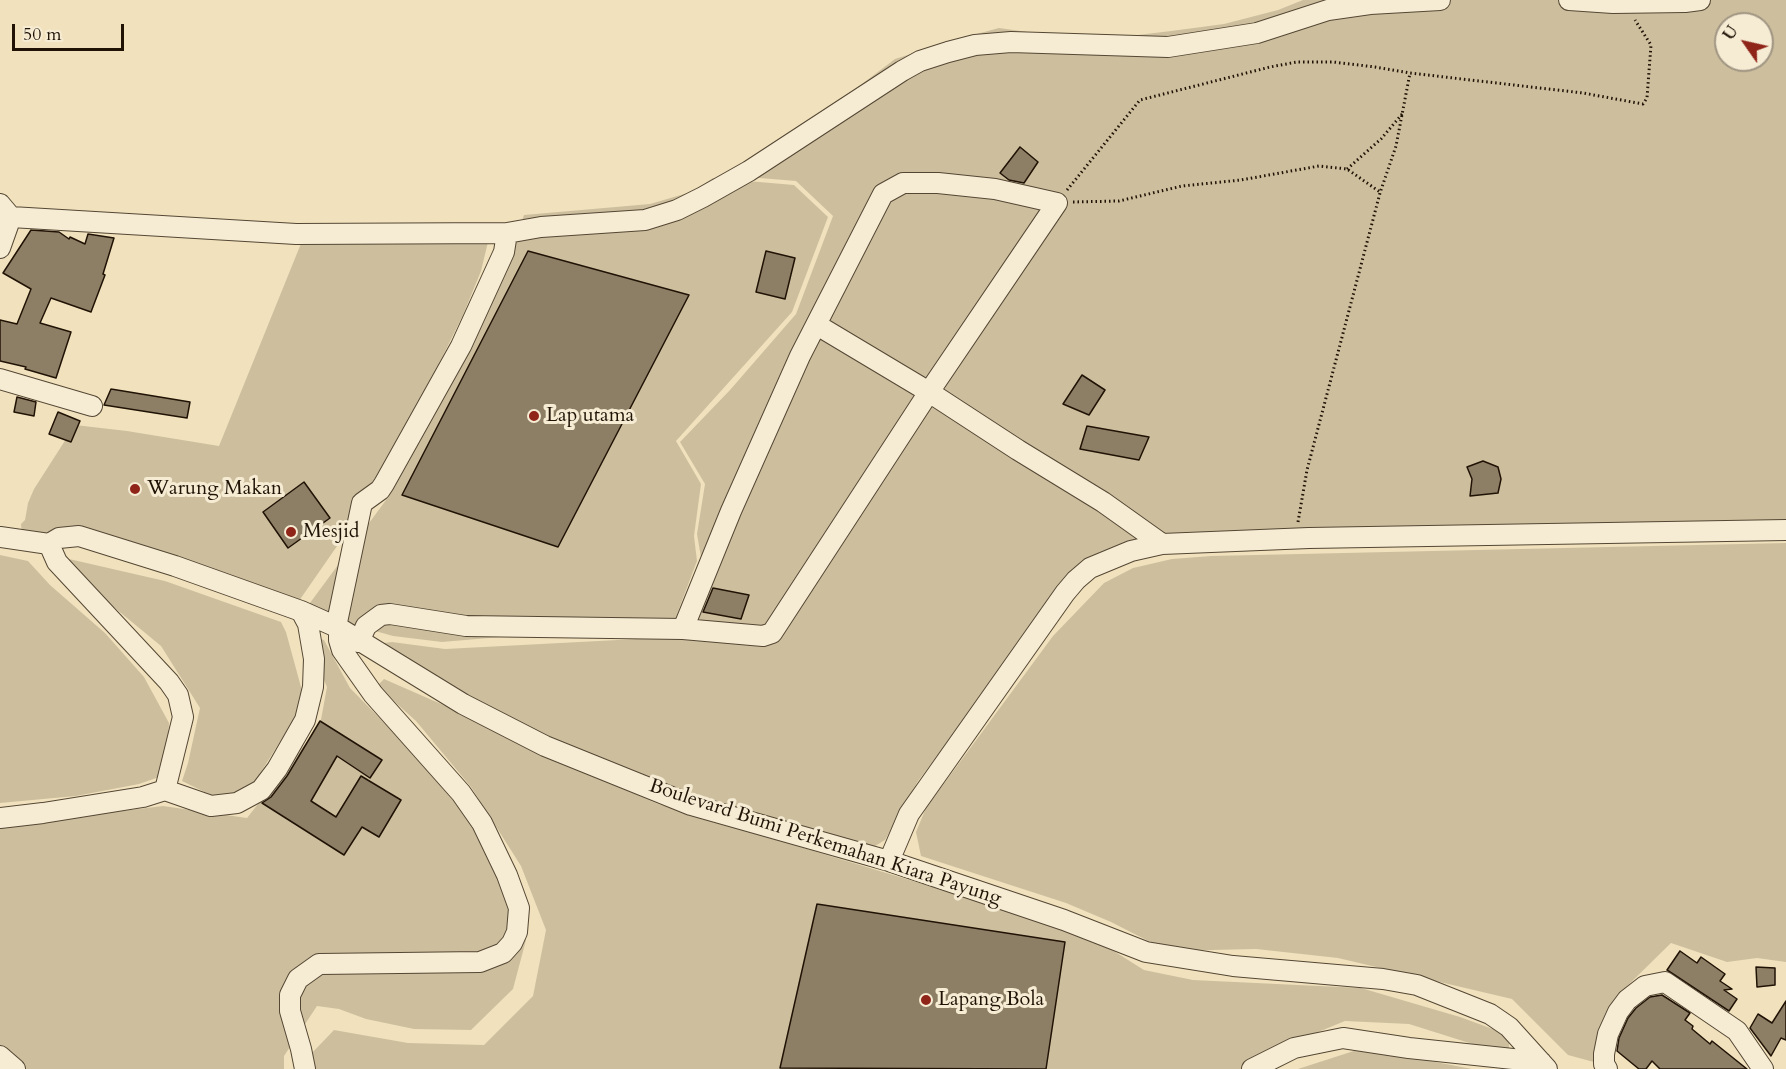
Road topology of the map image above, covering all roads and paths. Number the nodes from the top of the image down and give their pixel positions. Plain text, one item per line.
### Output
1 (1440, 0) edge
2 (1569, 0) edge
3 (1700, 0) edge
4 (1618, 3) junction
5 (1410, 74) junction
6 (1404, 113) junction
7 (1347, 169) junction
8 (1380, 193) junction
9 (1057, 203) junction
10 (5, 211) edge
11 (507, 232) junction
12 (0, 248) edge
13 (817, 325) junction
14 (0, 379) edge
15 (929, 392) junction
16 (92, 406) dead end
17 (1786, 530) edge
18 (0, 537) edge
19 (1296, 539) junction
20 (49, 544) junction
21 (1162, 544) junction
22 (301, 611) junction
23 (338, 628) junction
24 (683, 629) junction
25 (359, 642) junction
26 (165, 789) junction
27 (0, 818) edge
28 (889, 861) junction
29 (0, 1056) edge
30 (1544, 1065) edge
31 (15, 1069) edge
32 (305, 1069) edge
33 (1252, 1069) edge
34 (1607, 1069) edge
35 (1763, 1069) edge

1 - 11 street
2 - 4 street
3 - 4 street
4 - 5 path
5 - 6 path
5 - 9 path
6 - 7 path
6 - 8 path
7 - 8 path
7 - 9 path
8 - 19 path
9 - 13 street
9 - 15 street
10 - 11 street
10 - 12 street
11 - 23 street
13 - 15 street
13 - 24 street
14 - 16 street
15 - 21 street
15 - 24 street
17 - 19 street
18 - 20 street
19 - 21 street
20 - 22 street, Boulevard Bumi Perkemahan Kiara Payung
20 - 26 street
21 - 28 street
22 - 23 street, Boulevard Bumi Perkemahan Kiara Payung
22 - 26 street
23 - 25 street, Boulevard Bumi Perkemahan Kiara Payung
23 - 32 street
24 - 25 street
25 - 28 street, Boulevard Bumi Perkemahan Kiara Payung
26 - 27 street
28 - 30 street, Boulevard Bumi Perkemahan Kiara Payung
29 - 31 street
30 - 33 street
34 - 35 street

